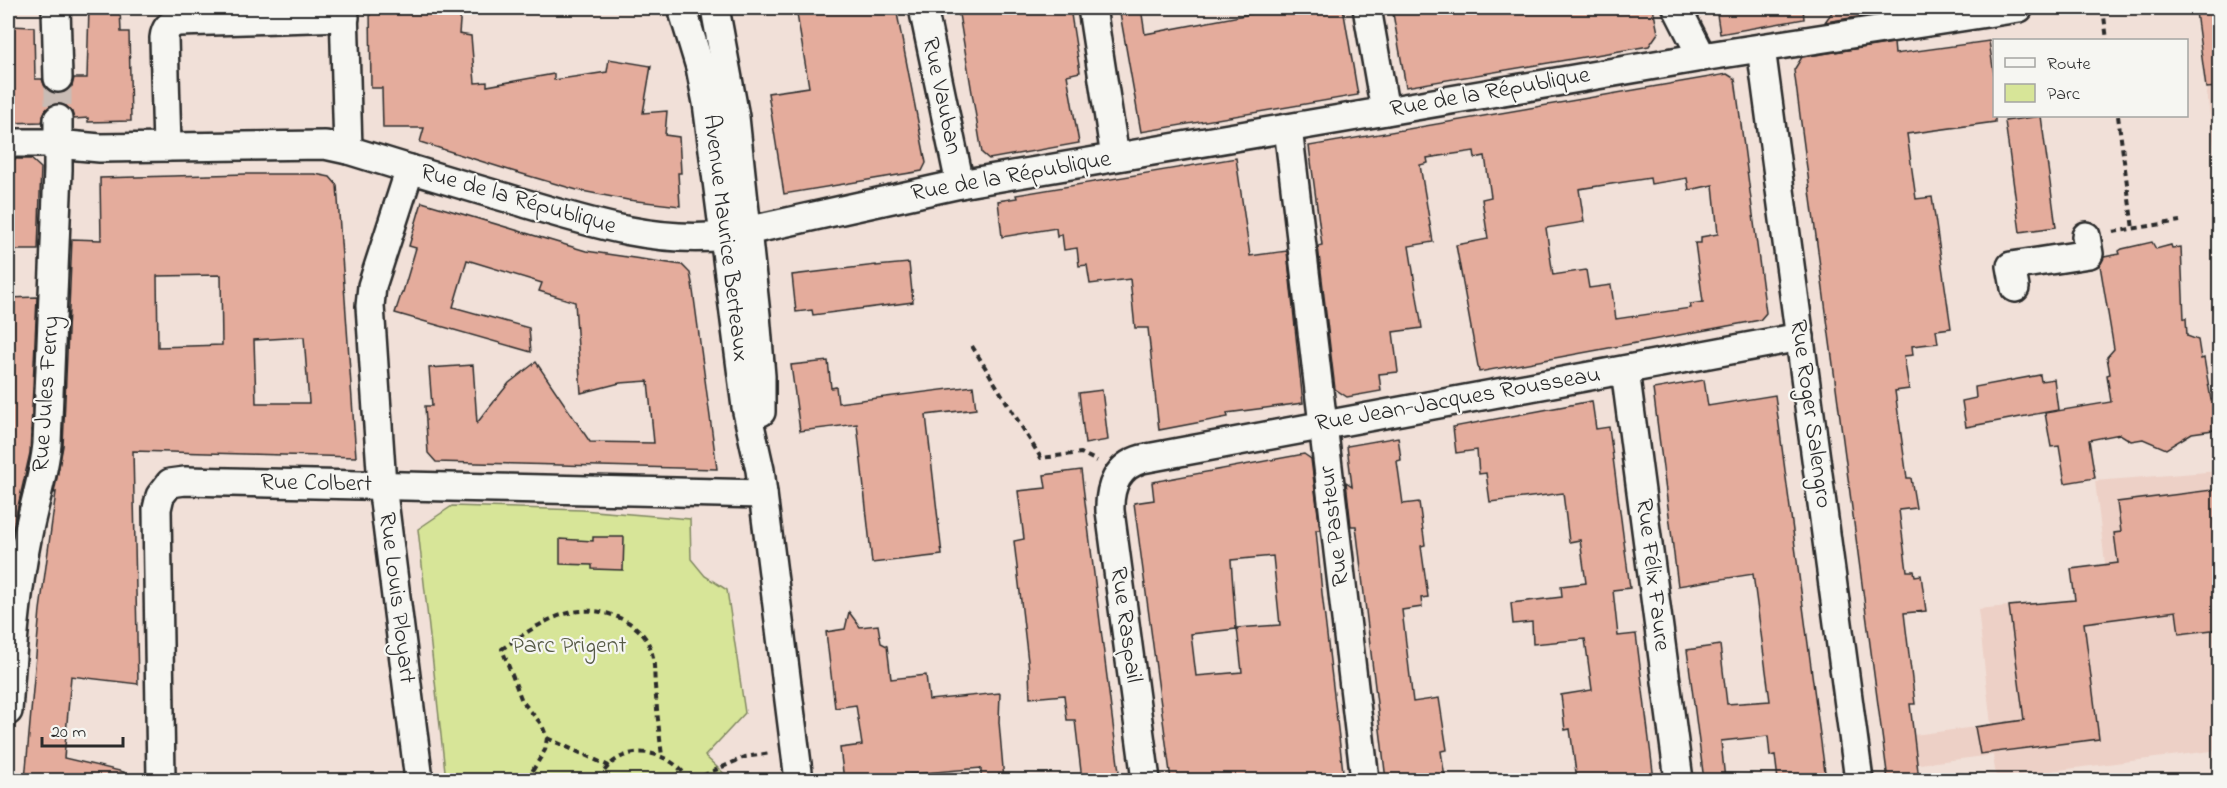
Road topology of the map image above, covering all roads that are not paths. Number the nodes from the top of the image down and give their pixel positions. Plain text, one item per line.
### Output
1 (56, 8) edge
2 (682, 8) edge
3 (715, 8) edge
4 (923, 8) edge
5 (1092, 8) edge
6 (1367, 8) edge
7 (1677, 8) edge
8 (2019, 8) edge
9 (345, 12) edge
10 (1761, 48) junction
11 (1702, 57) junction
12 (58, 78) tunnel mouth
13 (1385, 111) junction
14 (1288, 128) junction
15 (58, 132) junction
16 (8, 143) edge
17 (167, 147) junction
18 (348, 150) junction
19 (1115, 157) junction
20 (410, 169) junction
21 (960, 184) junction
22 (735, 233) junction
23 (2086, 236) road end
24 (2014, 288) dead end
25 (1800, 337) junction
26 (1625, 370) junction
27 (1323, 425) junction
28 (1119, 472) joint
29 (761, 482) junction
30 (382, 485) junction
31 (16, 554) edge
32 (8, 711) edge
33 (161, 780) edge
34 (419, 780) edge
35 (799, 780) edge
36 (1146, 780) edge
37 (1365, 780) edge
38 (1679, 780) edge
39 (1859, 780) edge

1 - 12 street
2 - 22 street, Avenue Maurice Berteaux
3 - 22 street, Avenue Maurice Berteaux
4 - 21 street, Rue Vauban
5 - 19 street
6 - 13 street
7 - 11 street
8 - 10 street, Rue de la République
9 - 17 street
9 - 18 street
10 - 11 street, Rue de la République
10 - 25 street, Rue Roger Salengro
11 - 13 street, Rue de la République
13 - 14 street, Rue de la République
14 - 19 street, Rue de la République
14 - 27 street, Rue Pasteur
15 - 16 street, Rue de la République
15 - 17 street, Rue de la République
15 - 31 street, Rue Jules Ferry
17 - 18 street, Rue de la République
18 - 20 street, Rue de la République
19 - 21 street, Rue de la République
20 - 22 street, Rue de la République
20 - 30 street, Rue Louis Ployart
21 - 22 street, Rue de la République
22 - 29 street, Avenue Maurice Berteaux
23 - 24 street
25 - 26 street, Rue Jean-Jacques Rousseau
25 - 39 street, Rue Roger Salengro
26 - 27 street, Rue Jean-Jacques Rousseau
26 - 38 street, Rue Félix Faure
27 - 28 street, Rue Jean-Jacques Rousseau
27 - 37 street, Rue Pasteur
28 - 36 street, Rue Raspail
29 - 30 street, Rue Colbert
29 - 35 street, Avenue Maurice Berteaux
30 - 33 street, Rue Colbert
30 - 34 street, Rue Louis Ployart
31 - 32 street, Rue Jules Ferry

